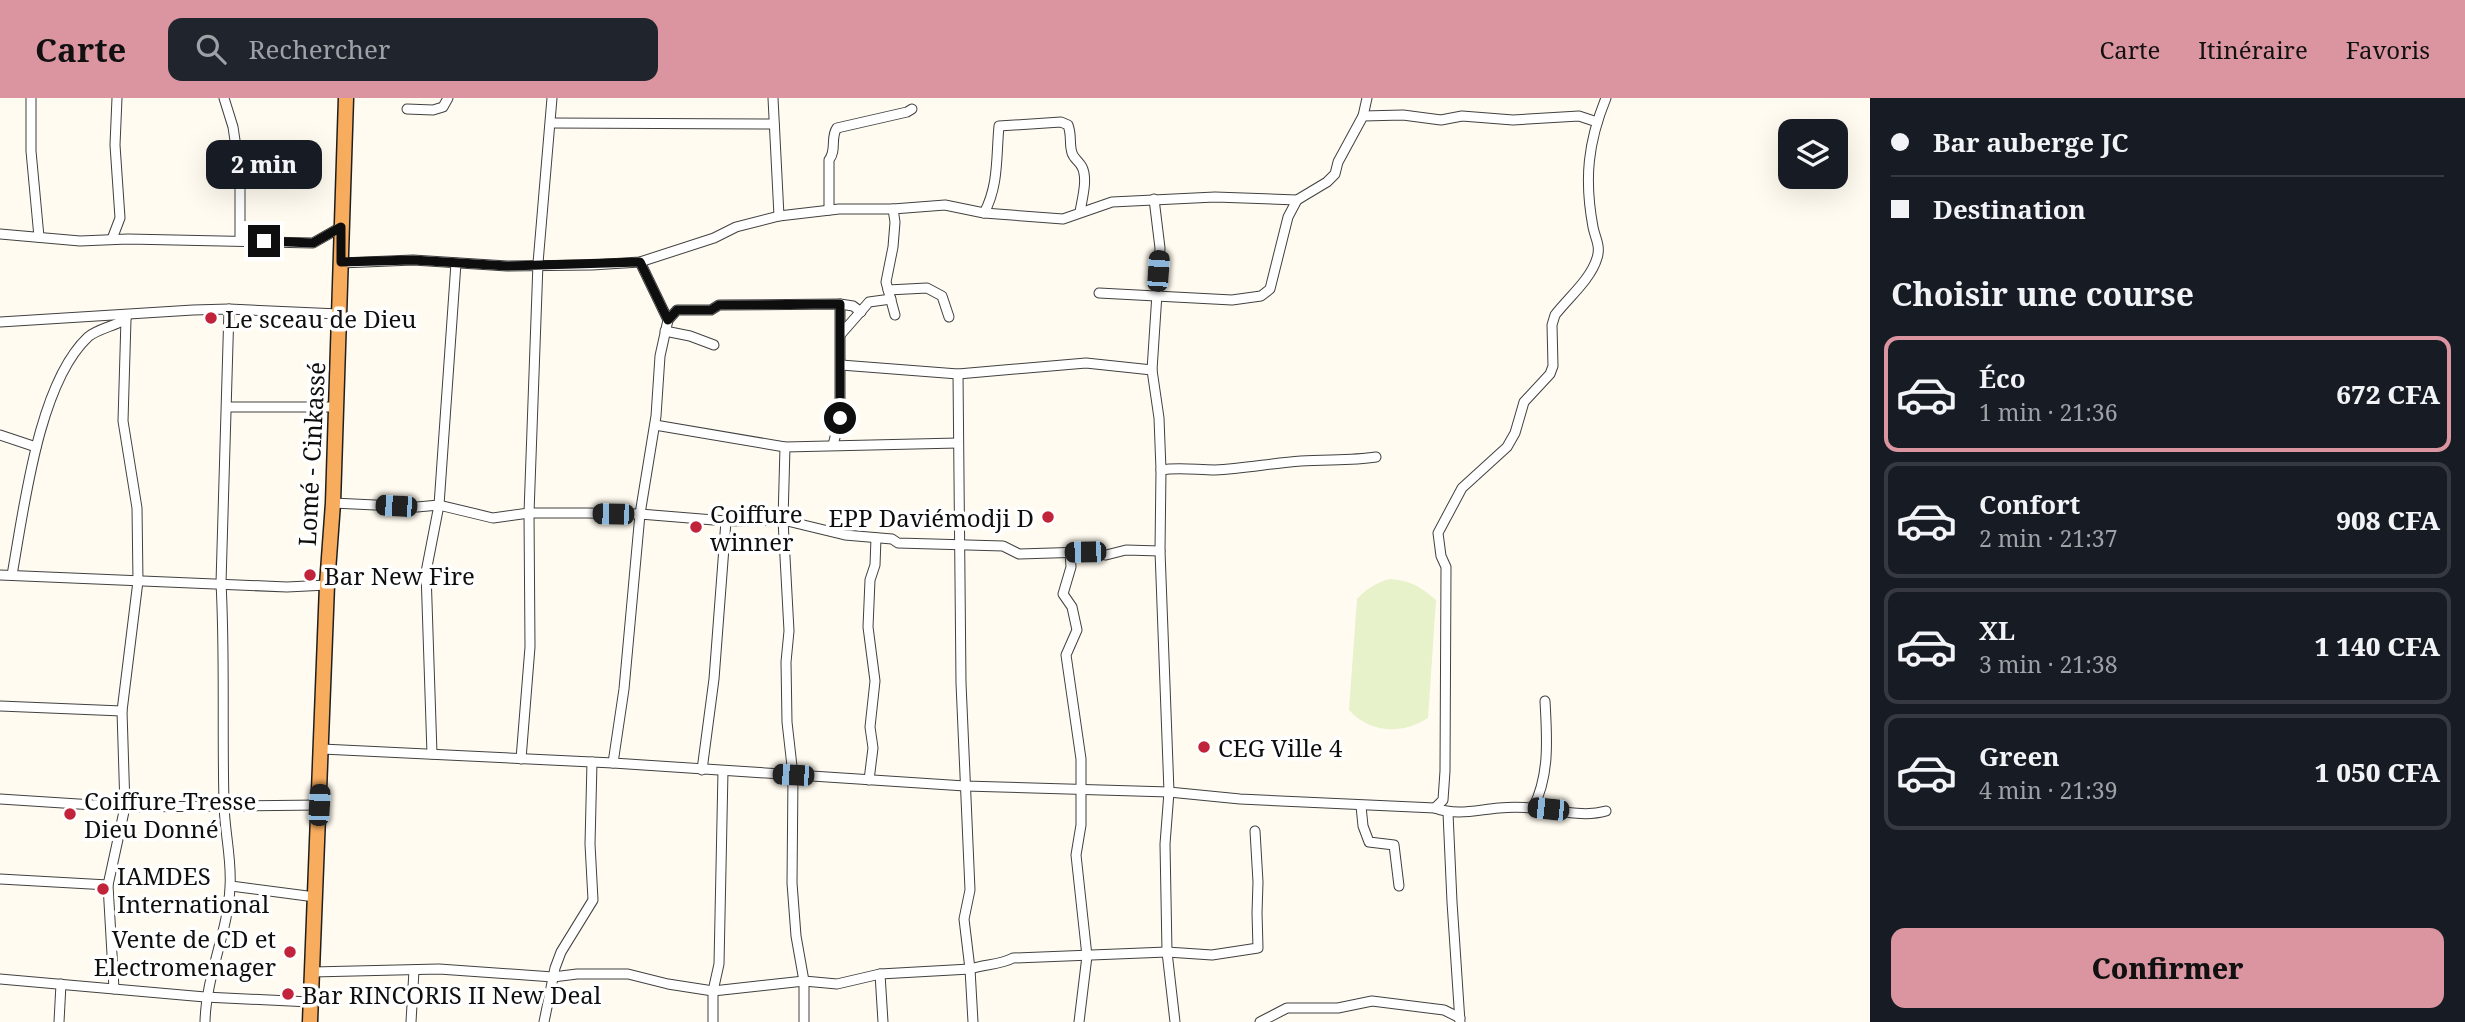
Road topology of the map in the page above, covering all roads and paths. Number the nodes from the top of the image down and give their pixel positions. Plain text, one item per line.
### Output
1 (31, 98) edge
2 (117, 98) edge
3 (224, 98) edge
4 (346, 98) edge
5 (448, 98) edge
6 (552, 98) edge
7 (773, 98) edge
8 (1367, 98) edge
9 (1606, 98) edge
10 (407, 109) dead end
11 (912, 109) dead end
12 (1363, 116) junction
13 (1597, 122) junction
14 (551, 123) junction
15 (774, 124) junction
16 (1154, 200) junction
17 (1297, 200) junction
18 (893, 209) junction
19 (829, 210) junction
20 (1080, 212) junction
21 (984, 213) junction
22 (779, 216) junction
23 (341, 227) junction
24 (0, 234) edge
25 (39, 237) junction
26 (112, 239) junction
27 (240, 240) junction
28 (341, 262) junction
29 (640, 262) junction
30 (456, 263) junction
31 (538, 265) junction
32 (1099, 293) dead end
33 (890, 295) junction
34 (1157, 295) junction
35 (840, 304) junction
36 (229, 309) junction
37 (861, 312) junction
38 (340, 314) junction
39 (895, 315) dead end
40 (126, 317) junction
41 (949, 317) dead end
42 (668, 320) junction
43 (0, 322) edge
44 (665, 331) junction
45 (841, 334) junction
46 (714, 345) dead end
47 (841, 365) junction
48 (1153, 370) junction
49 (958, 374) junction
50 (228, 407) junction
51 (336, 407) junction
52 (654, 425) junction
53 (0, 435) edge
54 (958, 443) junction
55 (833, 445) junction
56 (36, 447) junction
57 (785, 447) junction
58 (1376, 457) dead end
59 (1161, 470) junction
60 (333, 503) junction
61 (439, 505) junction
62 (529, 513) junction
63 (640, 514) junction
64 (783, 520) junction
65 (726, 522) junction
66 (876, 538) junction
67 (959, 545) junction
68 (1160, 551) junction
69 (1070, 552) junction
70 (0, 575) edge
71 (12, 575) junction
72 (138, 581) junction
73 (221, 583) junction
74 (327, 585) junction
75 (1545, 701) dead end
76 (0, 706) edge
77 (122, 712) junction
78 (322, 749) junction
79 (432, 754) junction
80 (521, 759) junction
81 (592, 762) junction
82 (613, 763) junction
83 (702, 769) junction
84 (723, 771) junction
85 (793, 775) junction
86 (869, 780) junction
87 (965, 786) junction
88 (1080, 789) junction
89 (1169, 792) junction
90 (0, 799) edge
91 (319, 805) junction
92 (224, 806) junction
93 (1361, 806) junction
94 (125, 807) junction
95 (1435, 808) junction
96 (1533, 808) junction
97 (1606, 811) dead end
98 (1448, 813) junction
99 (1255, 831) dead end
100 (0, 878) edge
101 (108, 885) junction
102 (231, 886) junction
103 (1399, 886) dead end
104 (315, 897) junction
105 (1167, 952) junction
106 (1087, 956) junction
107 (970, 969) junction
108 (414, 970) junction
109 (312, 972) junction
110 (880, 974) junction
111 (553, 977) junction
112 (0, 979) edge
113 (804, 981) junction
114 (61, 984) junction
115 (114, 989) junction
116 (713, 991) junction
117 (205, 997) junction
118 (310, 1002) junction
119 (1460, 1020) edge
120 (59, 1022) edge
121 (205, 1022) edge
122 (310, 1022) edge
123 (411, 1022) edge
124 (544, 1022) edge
125 (713, 1022) edge
126 (804, 1022) edge
127 (883, 1022) edge
128 (973, 1022) edge
129 (1079, 1022) edge
130 (1175, 1022) edge
131 (1263, 1022) edge

1 - 25 street
2 - 26 street
3 - 27 street
4 - 23 highway, Lomé - Cinkassé
5 - 10 street
6 - 14 street
7 - 15 street
8 - 12 street
9 - 13 street
11 - 19 street
12 - 13 street
12 - 17 street
13 - 95 street
14 - 15 street
14 - 31 street
15 - 22 street
16 - 17 street
16 - 20 street
16 - 34 street
17 - 34 street
18 - 19 street
18 - 21 street
18 - 33 street
19 - 22 street
20 - 21 street
20 - 21 street
22 - 29 street
23 - 27 street
23 - 28 highway, Lomé - Cinkassé
24 - 25 street
25 - 26 street
26 - 27 street
28 - 30 street
28 - 38 highway, Lomé - Cinkassé
29 - 31 street
29 - 42 street
30 - 31 street
30 - 61 street
31 - 62 street
32 - 34 street
33 - 37 street
33 - 39 street
33 - 41 street
34 - 48 street
35 - 37 street
35 - 42 street
35 - 45 street
36 - 38 street
36 - 40 street
36 - 50 street
37 - 45 street
38 - 51 highway, Lomé - Cinkassé
40 - 43 street
40 - 56 street
40 - 72 street
42 - 44 street
44 - 46 street
44 - 52 street
45 - 47 street
47 - 49 street
47 - 55 street
48 - 49 street
48 - 59 street
49 - 54 street
50 - 51 street
50 - 73 street
51 - 60 highway, Lomé - Cinkassé
52 - 57 street
52 - 63 street
53 - 56 street
54 - 55 street
54 - 67 street
55 - 57 street
56 - 71 street
57 - 64 street
58 - 59 street
59 - 68 street
60 - 61 street
60 - 74 highway, Lomé - Cinkassé
61 - 62 street
61 - 79 street
62 - 63 street
62 - 80 street
63 - 65 street
63 - 82 street
64 - 65 street
64 - 66 street
64 - 85 street
65 - 83 street
66 - 67 street
66 - 86 street
67 - 69 street
67 - 87 street
68 - 69 street
68 - 89 street
69 - 88 street
70 - 71 street
71 - 72 street
72 - 73 street
72 - 77 street
73 - 74 street
73 - 92 street
74 - 78 highway, Lomé - Cinkassé
75 - 96 street
76 - 77 street
77 - 94 street
78 - 79 street
78 - 91 highway, Lomé - Cinkassé
79 - 80 street
80 - 81 street
81 - 82 street
81 - 111 street
82 - 83 street
83 - 84 street
84 - 85 street
84 - 116 street
85 - 86 street
85 - 113 street
86 - 87 street
87 - 88 street
87 - 107 street
88 - 89 street
88 - 106 street
89 - 93 street
89 - 105 street
90 - 94 street
91 - 92 street
91 - 104 highway, Lomé - Cinkassé
92 - 94 street
92 - 102 street
93 - 95 street
93 - 103 street
94 - 101 street
95 - 98 street
96 - 97 street
96 - 98 street
98 - 119 street
99 - 105 street
100 - 101 street
101 - 115 street
102 - 104 street
102 - 117 street
104 - 109 highway, Lomé - Cinkassé
105 - 106 street
105 - 130 street
106 - 107 street
106 - 129 street
107 - 110 street
107 - 128 street
108 - 109 street
108 - 111 street
108 - 123 street
109 - 118 highway, Lomé - Cinkassé
110 - 113 street
110 - 127 street
111 - 116 street
111 - 124 street
112 - 114 street
113 - 116 street
113 - 126 street
114 - 115 street
114 - 120 street
115 - 117 street
116 - 125 street
117 - 118 street
117 - 121 street
118 - 122 highway, Lomé - Cinkassé
119 - 131 street

